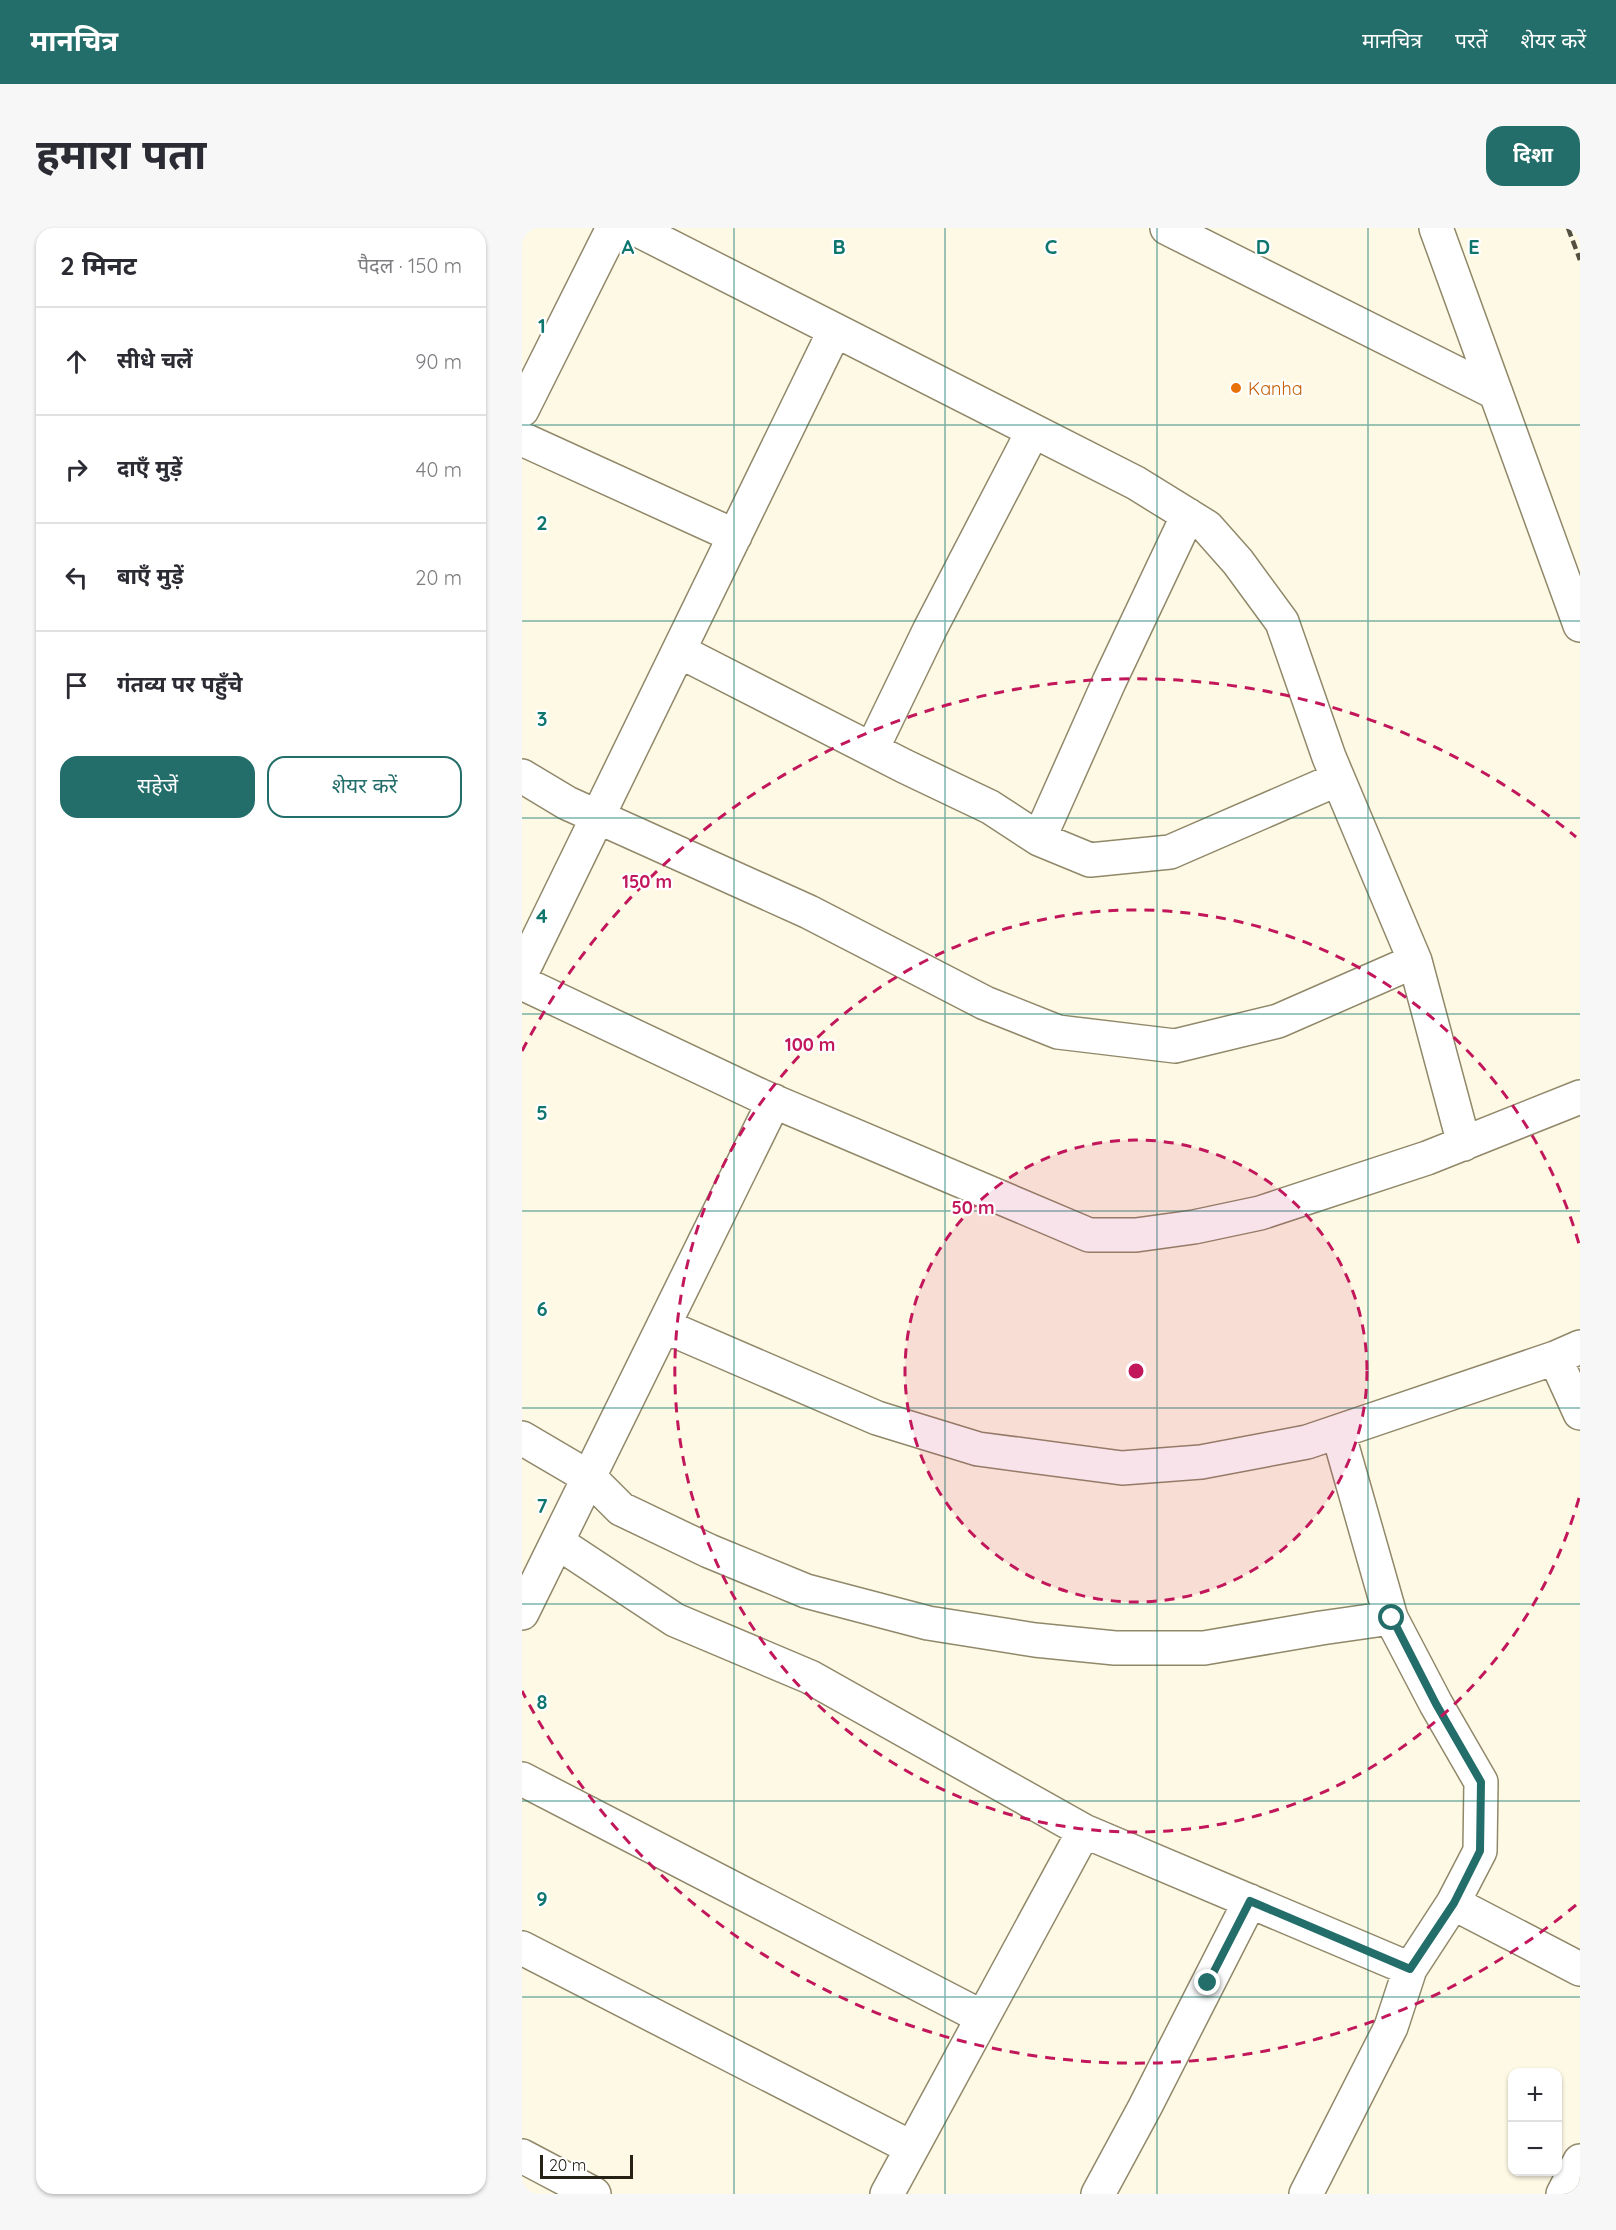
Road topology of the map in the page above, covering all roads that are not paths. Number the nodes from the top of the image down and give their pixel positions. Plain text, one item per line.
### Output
1 (613, 228) edge
2 (634, 228) edge
3 (1167, 228) edge
4 (1436, 228) edge
5 (835, 330) junction
6 (1496, 393) junction
7 (522, 410) edge
8 (1033, 431) junction
9 (522, 439) edge
10 (1188, 515) junction
11 (735, 536) junction
12 (1580, 625) edge
13 (679, 651) junction
14 (872, 749) junction
15 (522, 776) edge
16 (1338, 779) junction
17 (598, 817) junction
18 (1039, 839) junction
19 (1415, 961) junction
20 (522, 972) edge
21 (522, 983) edge
22 (1580, 1097) edge
23 (774, 1101) junction
24 (1464, 1144) junction
25 (664, 1326) junction
26 (1568, 1353) edge
27 (1580, 1413) edge
28 (1338, 1432) junction
29 (522, 1438) edge
30 (590, 1478) junction
31 (557, 1542) junction
32 (522, 1613) edge
33 (1392, 1618) junction
34 (522, 1779) edge
35 (1084, 1831) junction
36 (1250, 1901) junction
37 (1454, 1903) junction
38 (522, 1948) edge
39 (1410, 1969) junction
40 (1580, 1969) edge
41 (982, 2017) junction
42 (912, 2148) junction
43 (522, 2156) edge
44 (1580, 2161) edge
45 (594, 2194) edge
46 (887, 2194) edge
47 (1098, 2194) edge
48 (1306, 2194) edge
49 (1563, 2194) edge

1 - 7 street
2 - 5 street
3 - 6 street
4 - 6 street
5 - 8 street
5 - 11 street
6 - 12 street
8 - 10 street
8 - 14 street
9 - 11 street
10 - 16 street
10 - 18 street
11 - 13 street
13 - 14 street
13 - 17 street
14 - 18 street
15 - 17 street
16 - 18 street
16 - 19 street
17 - 19 street
17 - 20 street
19 - 24 street
21 - 23 street
22 - 24 street
23 - 24 street
23 - 25 street
25 - 28 street
25 - 30 street
26 - 27 street
26 - 28 street
28 - 33 street
29 - 30 street
30 - 31 street
30 - 33 street
31 - 32 street
31 - 35 street
33 - 37 street
34 - 41 street
35 - 36 street
35 - 41 street
36 - 39 street
36 - 47 street
37 - 39 street
37 - 40 street
38 - 42 street
39 - 48 street
41 - 42 street
42 - 46 street
43 - 45 street
44 - 49 street

